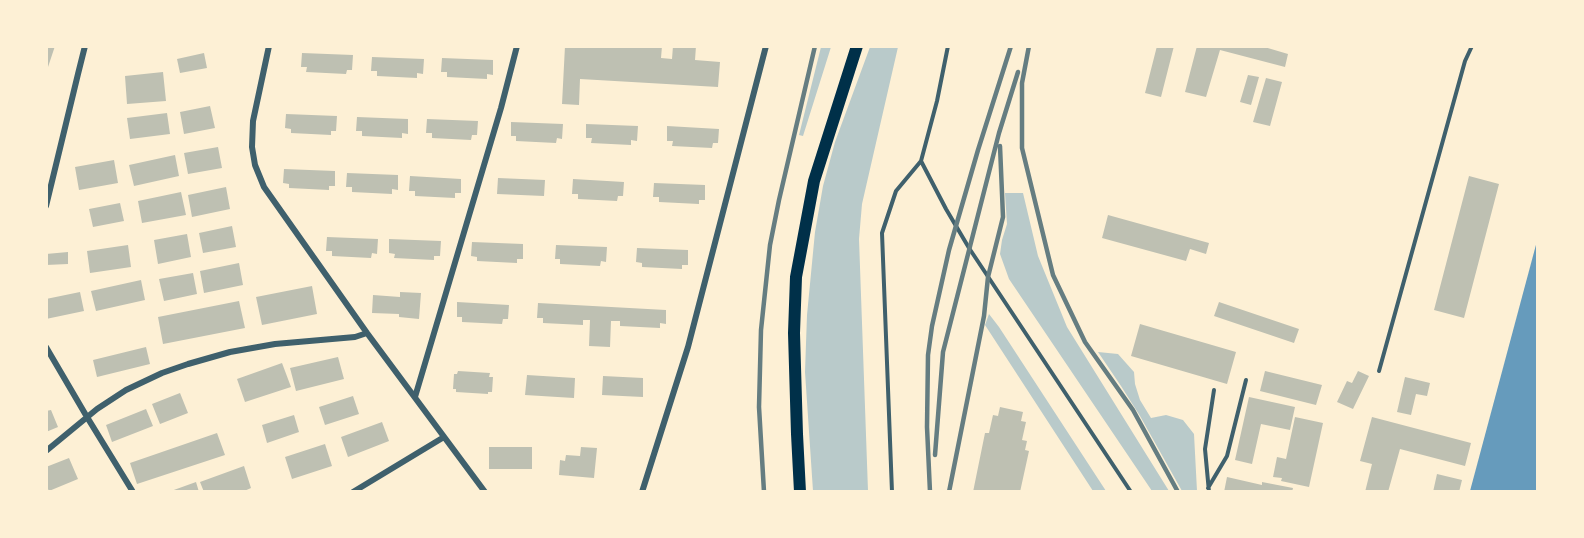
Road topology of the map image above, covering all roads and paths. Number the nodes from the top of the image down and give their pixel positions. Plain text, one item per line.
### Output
1 (86, 46) edge
2 (269, 46) edge
3 (517, 46) edge
4 (766, 46) edge
5 (857, 46) edge
6 (948, 46) edge
7 (1472, 46) edge
8 (921, 160) junction
9 (49, 186) edge
10 (46, 206) edge
11 (367, 333) junction
12 (46, 347) edge
13 (1379, 371) dead end
14 (1246, 380) dead end
15 (1214, 390) dead end
16 (415, 397) junction
17 (87, 417) junction
18 (444, 437) junction
19 (46, 451) edge
20 (1208, 490) edge
21 (133, 492) edge
22 (353, 492) edge
23 (485, 492) edge
24 (642, 492) edge
25 (800, 492) edge
26 (892, 492) edge
27 (1131, 492) edge

1 - 9 street
2 - 11 street
3 - 16 street
4 - 24 street
5 - 25 highway
6 - 8 lane
7 - 13 lane
8 - 26 lane
8 - 27 lane
9 - 10 street
11 - 16 street
11 - 17 street
12 - 17 street
14 - 20 lane
15 - 20 lane
16 - 18 street
17 - 19 street
17 - 21 street
18 - 22 street
18 - 23 street

